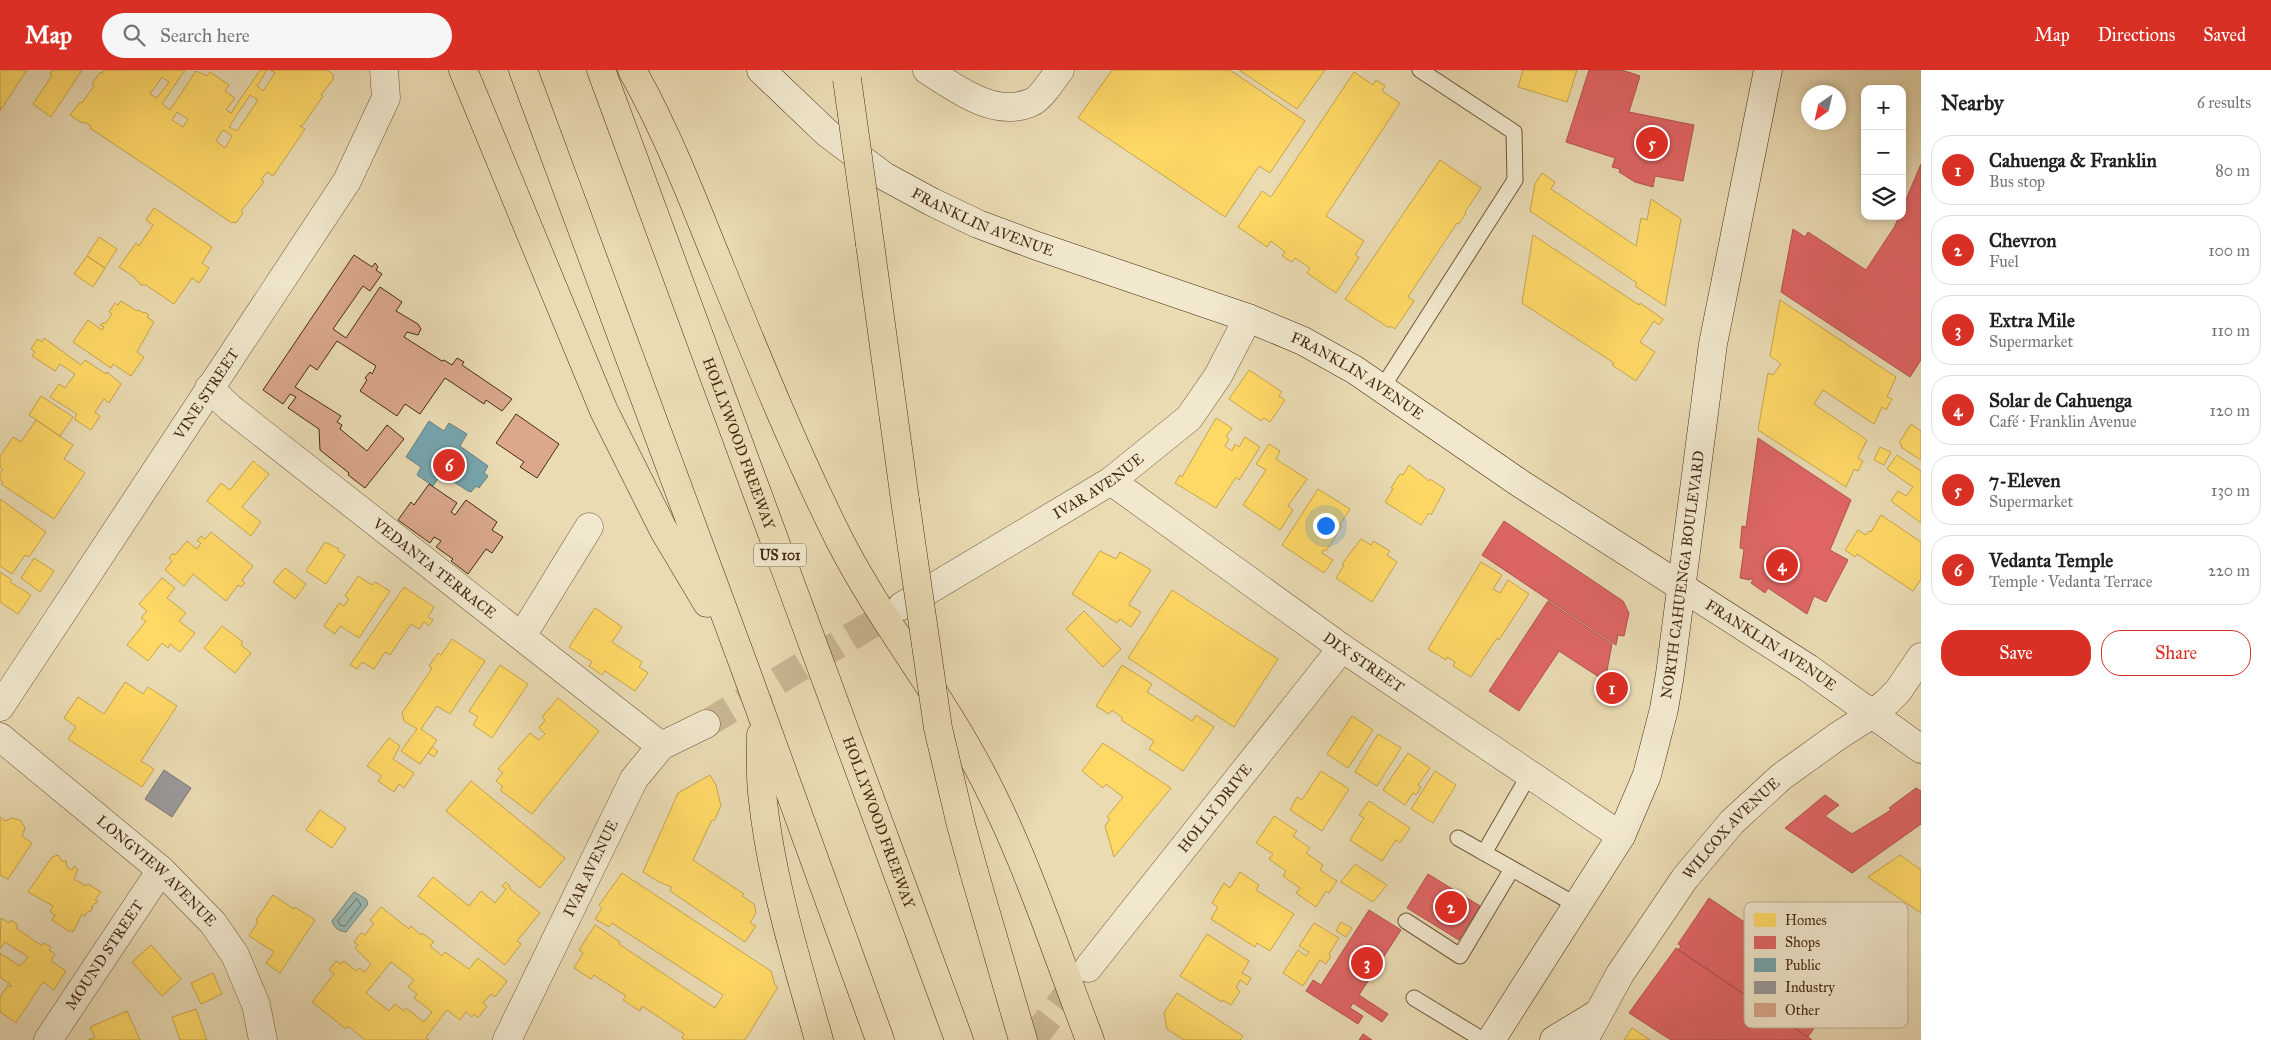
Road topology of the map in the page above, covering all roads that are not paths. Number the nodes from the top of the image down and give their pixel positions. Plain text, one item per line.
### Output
1 (384, 70) edge
2 (463, 70) edge
3 (523, 70) edge
4 (601, 70) edge
5 (632, 70) edge
6 (761, 70) edge
7 (926, 70) edge
8 (1060, 70) edge
9 (1420, 70) edge
10 (1768, 70) edge
11 (847, 75) edge
12 (1248, 318) junction
13 (209, 388) junction
14 (1382, 388) junction
15 (1111, 481) junction
16 (589, 527) dead end
17 (1680, 586) junction
18 (902, 606) tunnel mouth
19 (522, 636) junction
20 (1342, 648) junction
21 (1921, 657) edge
22 (743, 662) junction
23 (0, 708) edge
24 (761, 713) junction
25 (1871, 715) junction
26 (706, 724) tunnel mouth
27 (0, 737) edge
28 (661, 746) junction
29 (1921, 749) edge
30 (1529, 774) junction
31 (1622, 836) junction
32 (1458, 838) dead end
33 (1484, 853) junction
34 (1512, 869) junction
35 (161, 870) junction
36 (1578, 906) junction
37 (1406, 920) dead end
38 (1088, 968) tunnel mouth
39 (1414, 998) dead end
40 (1597, 1014) junction
41 (48, 1040) edge
42 (263, 1040) edge
43 (508, 1040) edge
44 (819, 1040) edge
45 (880, 1040) edge
46 (960, 1040) edge
47 (1022, 1040) edge
48 (1090, 1040) edge
49 (1483, 1040) edge
50 (1491, 1040) edge
51 (1554, 1040) edge
52 (1584, 1040) edge

1 - 13 street, VINE STREET
2 - 22 highway
3 - 22 highway
4 - 46 highway, HOLLYWOOD FREEWAY / US 101
5 - 48 highway
6 - 12 street, FRANKLIN AVENUE
7 - 8 street
9 - 14 lane
10 - 17 street, NORTH CAHUENGA BOULEVARD
11 - 47 highway, bridge
12 - 14 street, FRANKLIN AVENUE
12 - 15 street, IVAR AVENUE
13 - 19 street, VEDANTA TERRACE
13 - 23 street, VINE STREET
14 - 17 street, FRANKLIN AVENUE
15 - 18 street, IVAR AVENUE
15 - 20 street, DIX STREET
16 - 19 street
17 - 25 street, FRANKLIN AVENUE
17 - 31 street, NORTH CAHUENGA BOULEVARD
19 - 28 street, VEDANTA TERRACE
20 - 30 street, DIX STREET
20 - 38 street, HOLLY DRIVE
21 - 25 street, WILCOX AVENUE
22 - 24 highway
24 - 44 highway
24 - 45 highway
25 - 29 street, FRANKLIN AVENUE
25 - 40 street, WILCOX AVENUE
26 - 28 street, IVAR AVENUE
27 - 35 street, LONGVIEW AVENUE
28 - 43 street, IVAR AVENUE
30 - 31 street, DIX STREET
30 - 33 lane
31 - 36 street, NORTH CAHUENGA BOULEVARD
32 - 33 lane
33 - 34 lane
34 - 36 lane
34 - 37 lane
35 - 41 street, MOUND STREET
35 - 42 street, LONGVIEW AVENUE
36 - 50 street, NORTH CAHUENGA BOULEVARD
39 - 49 lane
40 - 51 street
40 - 52 street, WILCOX AVENUE

